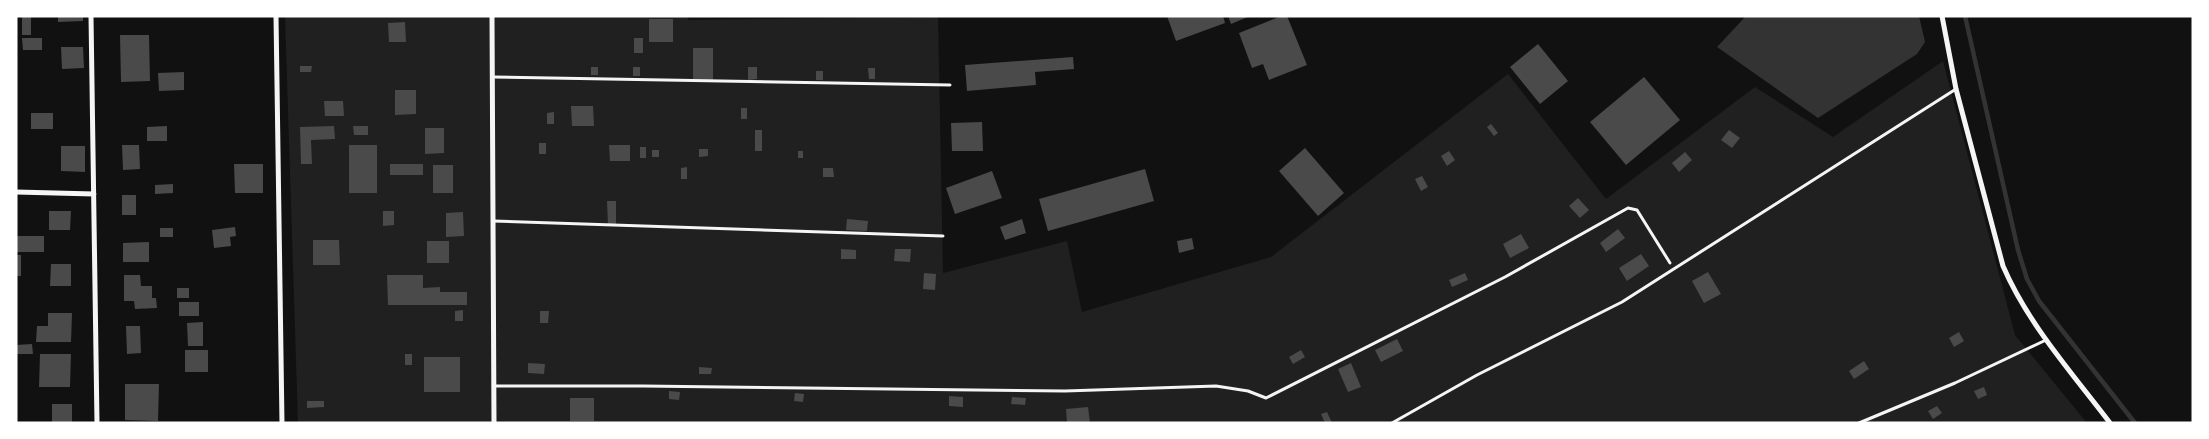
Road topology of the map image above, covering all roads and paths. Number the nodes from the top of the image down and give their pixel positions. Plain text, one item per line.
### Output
1 (91, 16) edge
2 (276, 16) edge
3 (492, 16) edge
4 (1942, 16) edge
5 (493, 76) junction
6 (950, 85) dead end
7 (1956, 88) junction
8 (16, 192) edge
9 (94, 194) junction
10 (493, 222) junction
11 (942, 236) dead end
12 (1670, 263) dead end
13 (2046, 340) junction
14 (494, 386) junction
15 (97, 423) edge
16 (282, 423) edge
17 (494, 423) edge
18 (1392, 423) edge
19 (1859, 423) edge
20 (2110, 423) edge

1 - 9 street
2 - 16 street
3 - 5 street
4 - 7 street
5 - 6 lane
5 - 10 street
7 - 13 street
7 - 18 lane
8 - 9 street
9 - 15 street
10 - 11 lane
10 - 14 street
12 - 14 lane
13 - 19 lane
13 - 20 street
14 - 17 street

